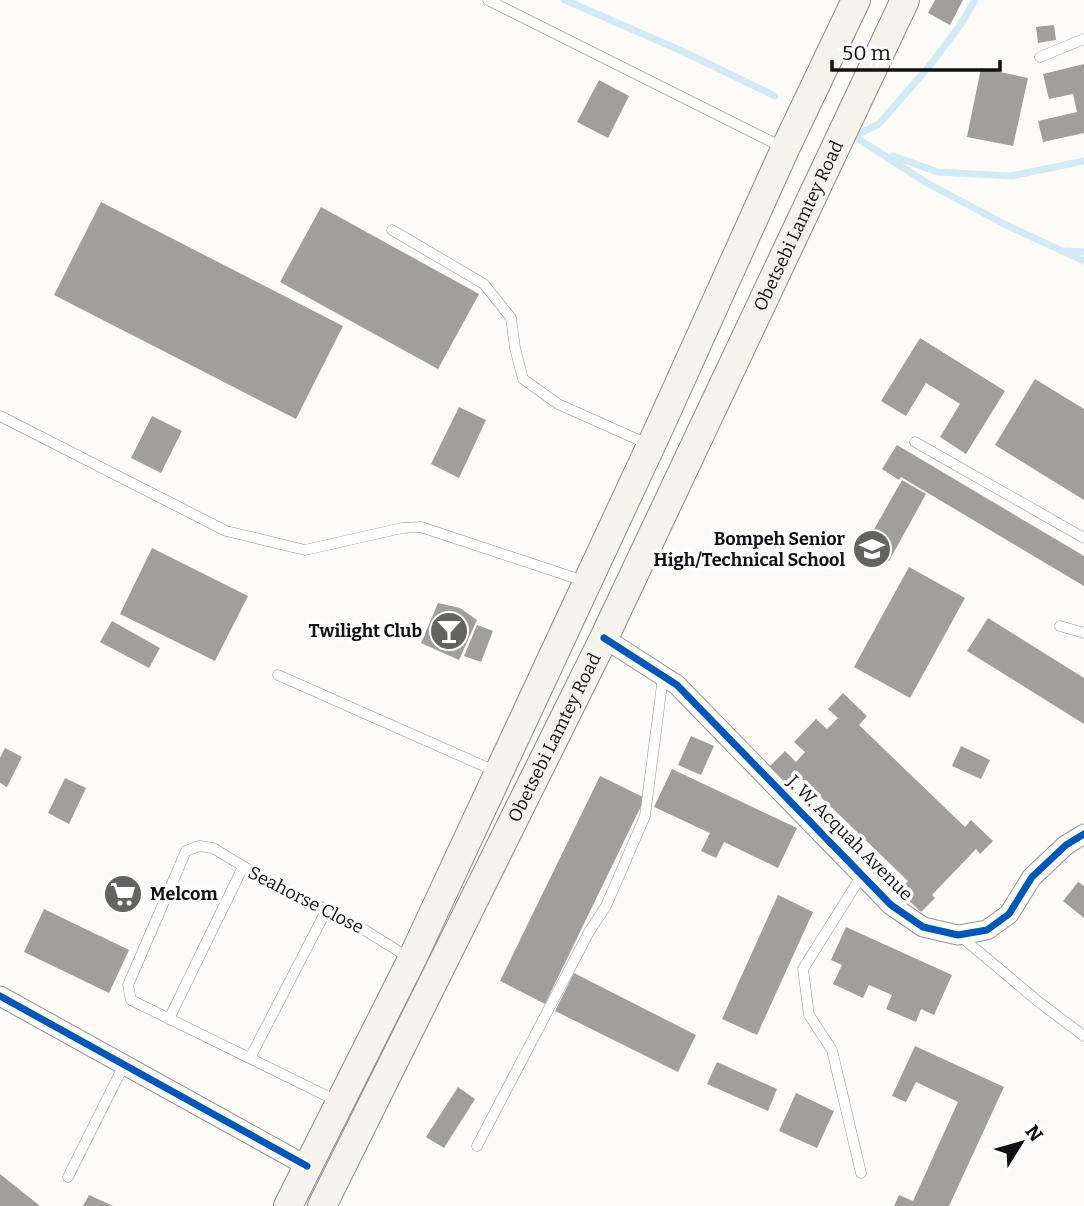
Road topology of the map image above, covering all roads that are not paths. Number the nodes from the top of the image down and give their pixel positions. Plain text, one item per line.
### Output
1 (488, 0) edge
2 (856, 0) edge
3 (905, 0) edge
4 (1084, 38) edge
5 (1040, 57) dead end
6 (785, 149) junction
7 (392, 230) dead end
8 (0, 416) edge
9 (915, 442) dead end
10 (651, 445) junction
11 (1084, 538) edge
12 (587, 582) junction
13 (1060, 626) dead end
14 (1084, 634) edge
15 (604, 638) junction
16 (278, 675) dead end
17 (663, 677) junction
18 (499, 773) junction
19 (1084, 834) edge
20 (243, 867) junction
21 (862, 875) junction
22 (327, 909) junction
23 (958, 935) junction
24 (412, 959) junction
25 (0, 996) edge
26 (169, 1019) junction
27 (1084, 1036) edge
28 (250, 1058) junction
29 (124, 1065) junction
30 (340, 1102) junction
31 (477, 1146) dead end
32 (307, 1166) junction
33 (861, 1173) dead end
34 (68, 1177) dead end
35 (288, 1206) edge
36 (322, 1206) edge

1 - 6 lane
2 - 6 main road, Obetsebi Lamtey Road
3 - 15 main road, Obetsebi Lamtey Road
4 - 5 lane
6 - 10 main road, Obetsebi Lamtey Road
7 - 10 lane
8 - 12 lane
9 - 11 lane
10 - 12 main road, Obetsebi Lamtey Road
12 - 18 main road, Obetsebi Lamtey Road
13 - 14 lane
15 - 17 street, J. W. Acquah Avenue
15 - 36 main road, Obetsebi Lamtey Road
16 - 18 lane
17 - 21 street, J. W. Acquah Avenue
17 - 31 lane
18 - 24 main road, Obetsebi Lamtey Road
19 - 23 street, J. W. Acquah Avenue
20 - 22 lane, Seahorse Close
20 - 26 lane
20 - 26 lane, Seahorse Close
21 - 23 street, J. W. Acquah Avenue
21 - 33 lane
22 - 24 lane, Seahorse Close
22 - 28 lane
23 - 27 lane
24 - 30 main road, Obetsebi Lamtey Road
25 - 29 street
26 - 28 lane
28 - 30 lane
29 - 32 street
29 - 34 lane
30 - 32 main road, Obetsebi Lamtey Road
32 - 35 main road, Obetsebi Lamtey Road

